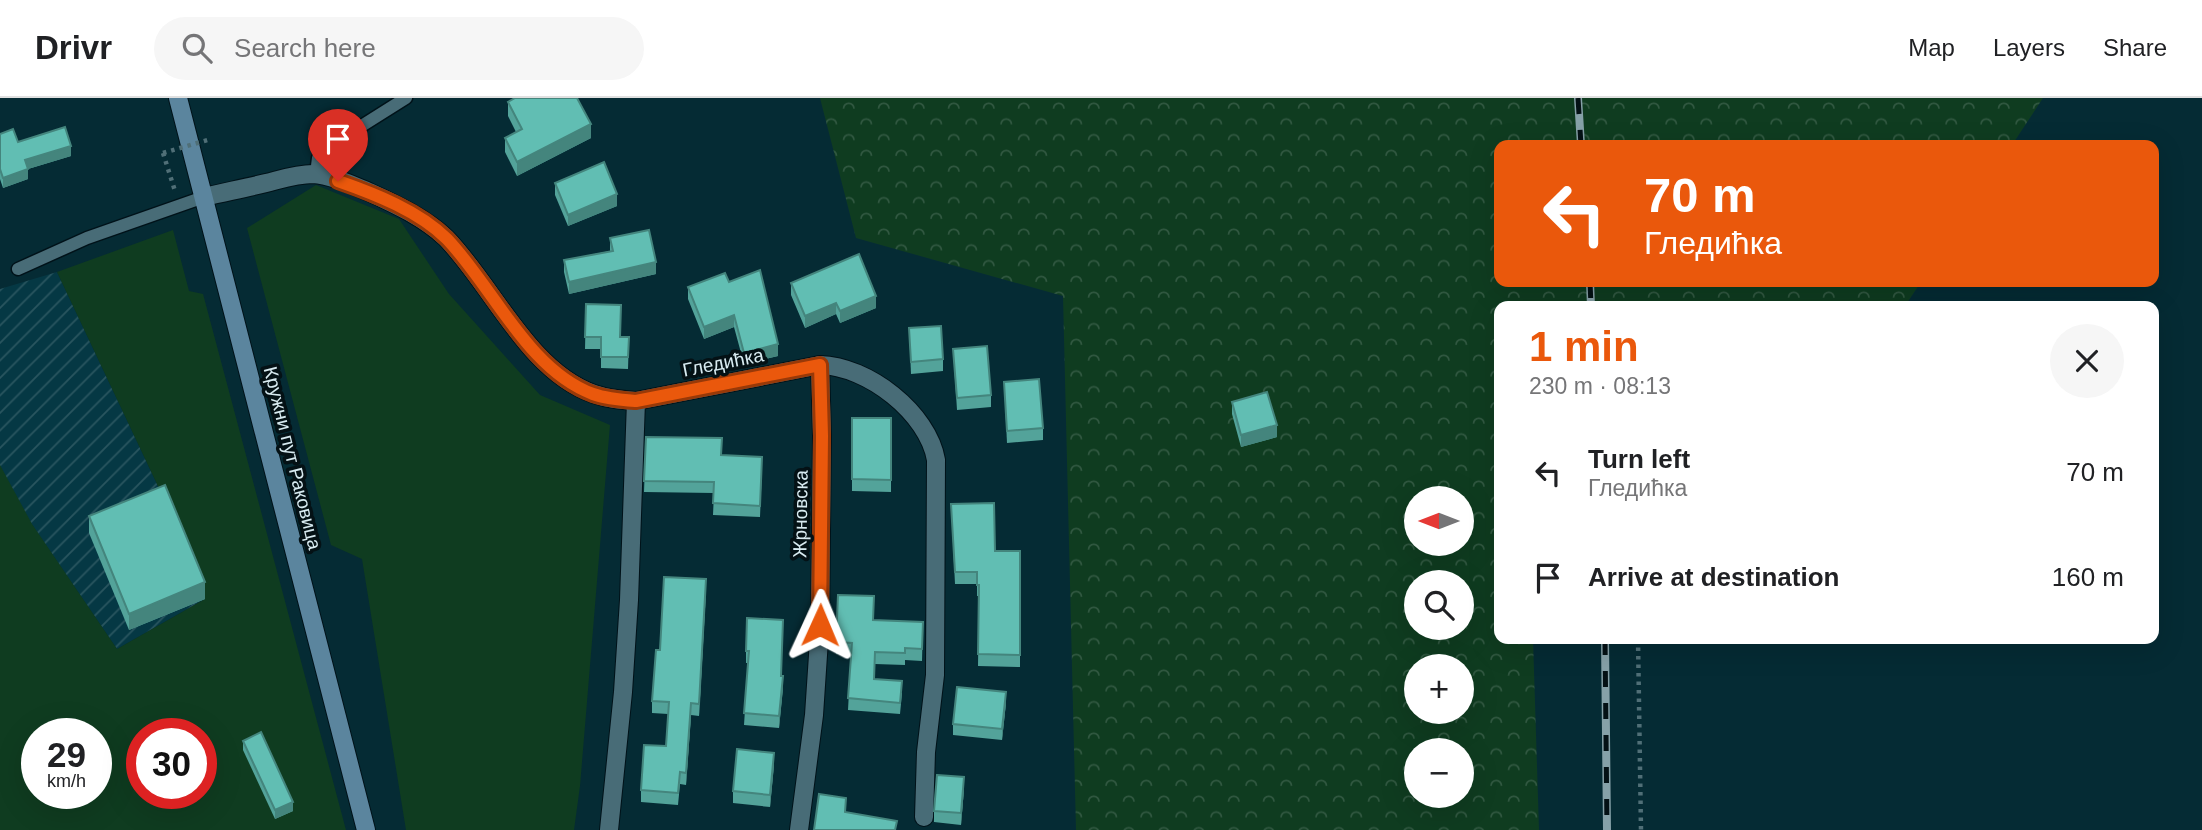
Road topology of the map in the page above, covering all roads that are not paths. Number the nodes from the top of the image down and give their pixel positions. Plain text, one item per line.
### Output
1 (178, 98) edge
2 (406, 98) edge
3 (316, 174) junction
4 (204, 197) junction
5 (18, 269) dead end
6 (820, 365) junction
7 (636, 401) junction
8 (924, 817) dead end
9 (366, 830) edge
10 (609, 830) edge
11 (799, 830) edge

1 - 4 main road, Кружни пут Раковица
2 - 3 lane
3 - 4 street, Гледићка
3 - 7 street, Гледићка
4 - 5 lane
4 - 9 main road, Кружни пут Раковица
6 - 7 street, Гледићка
6 - 8 street, Гледићка
6 - 11 street, Жрновска
7 - 10 street

